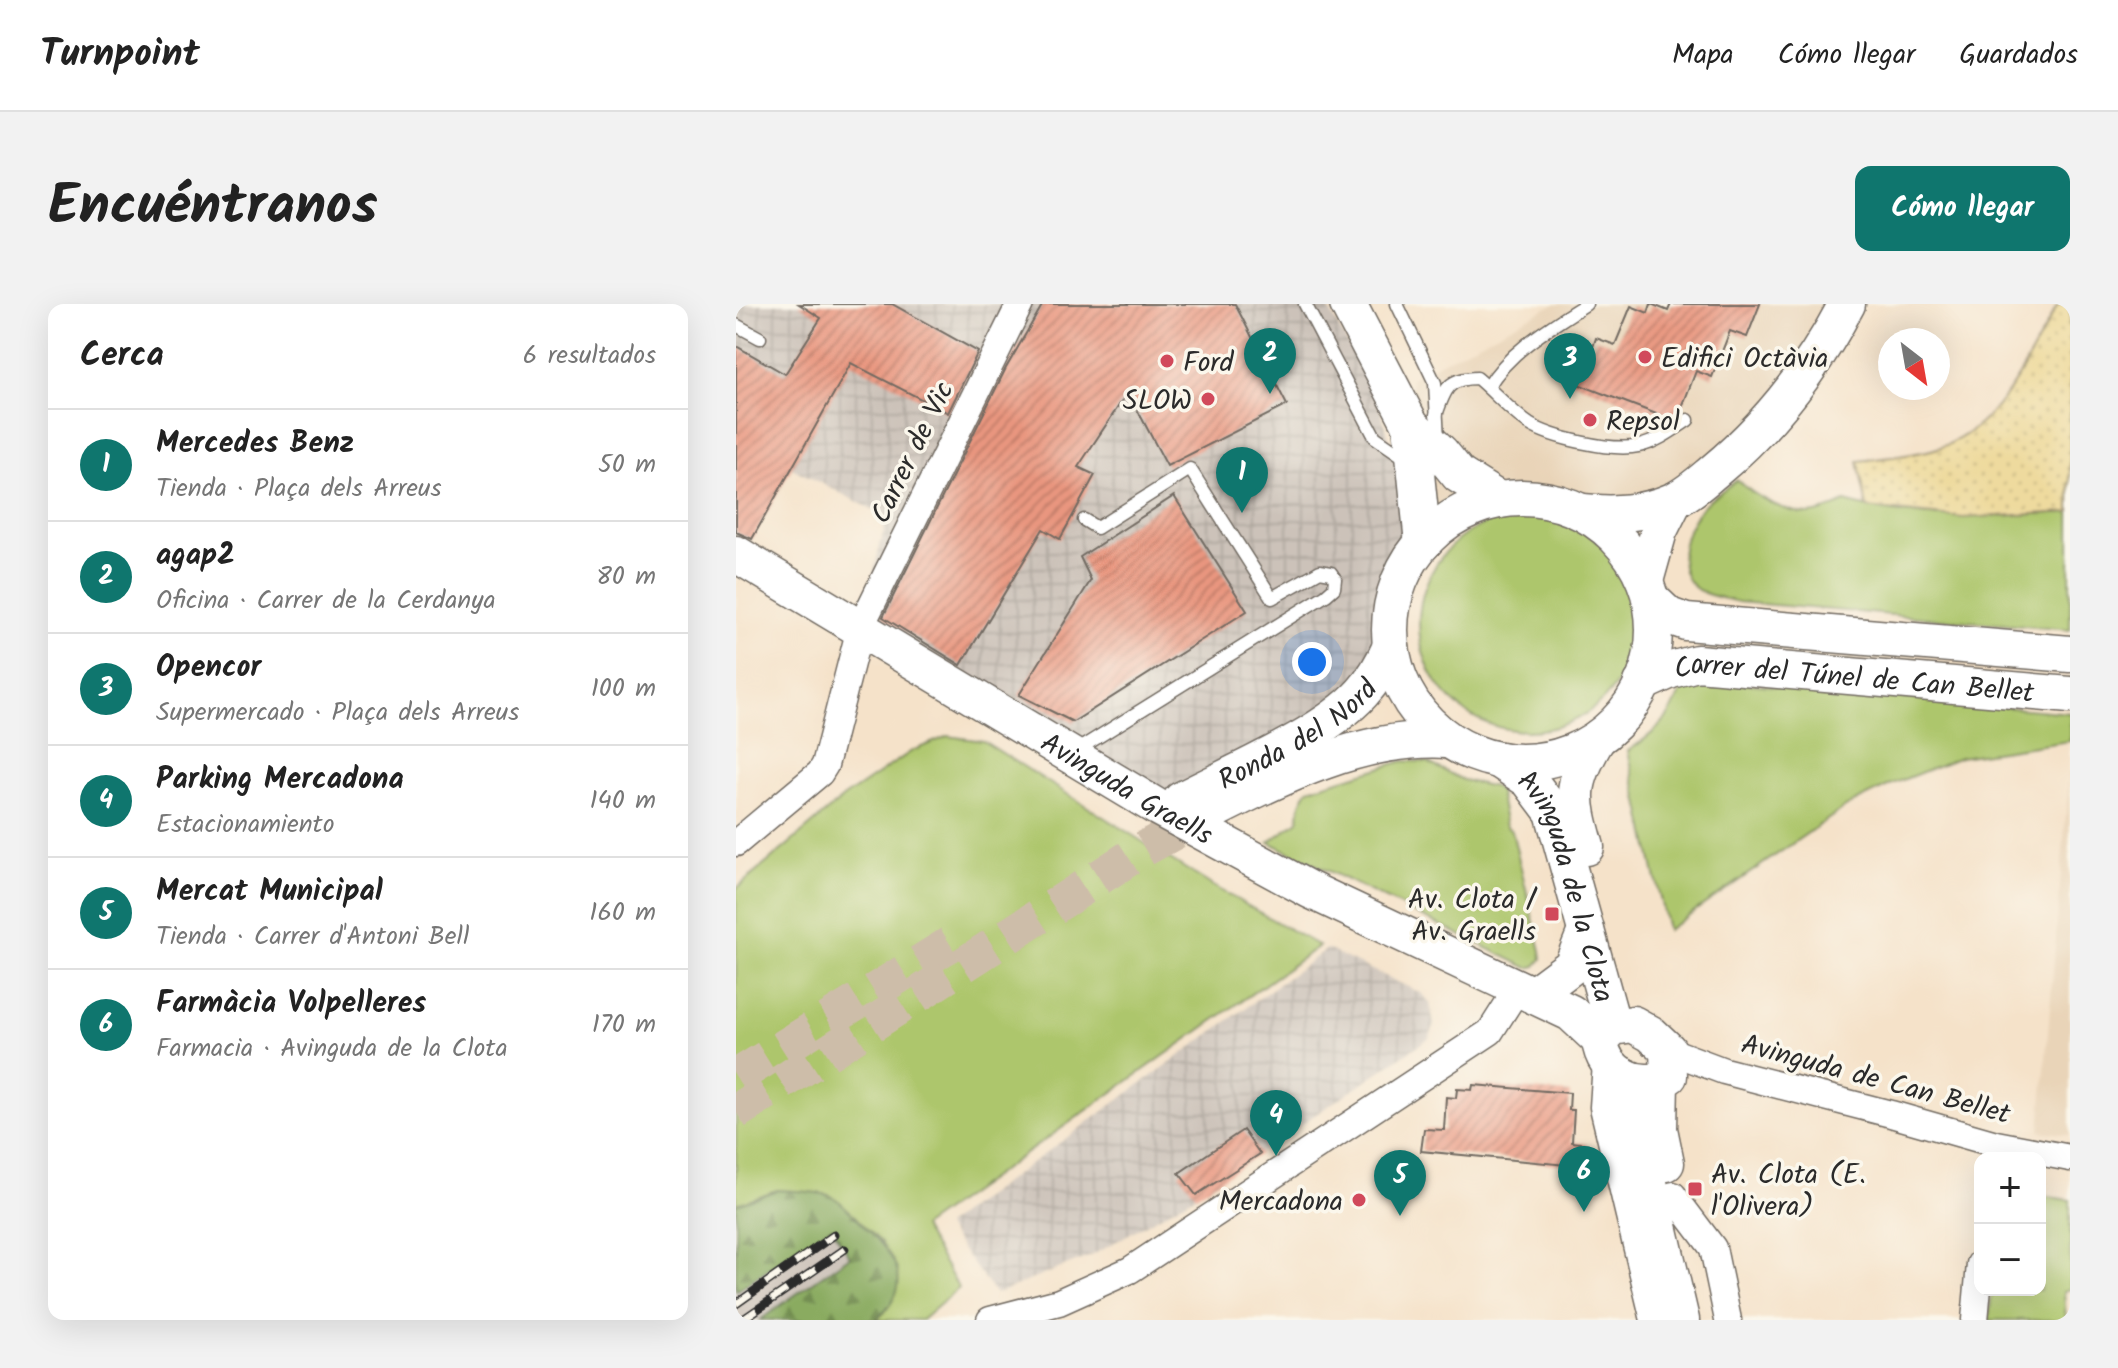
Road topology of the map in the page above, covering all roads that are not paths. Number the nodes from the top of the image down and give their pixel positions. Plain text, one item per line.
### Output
1 (1020, 304) edge
2 (1305, 304) edge
3 (1348, 304) edge
4 (1397, 304) edge
5 (1586, 304) edge
6 (1847, 304) edge
7 (736, 325) edge
8 (760, 338) dead end
9 (1488, 387) junction
10 (1424, 420) junction
11 (1688, 420) dead end
12 (1428, 460) junction
13 (1499, 500) junction
14 (1674, 501) junction
15 (1582, 512) junction
16 (1084, 520) dead end
17 (1423, 543) junction
18 (736, 554) edge
19 (1648, 590) junction
20 (860, 628) junction
21 (1391, 646) junction
22 (2070, 654) edge
23 (1642, 683) junction
24 (2070, 695) edge
25 (1597, 739) junction
26 (1447, 740) junction
27 (1069, 756) junction
28 (1499, 760) junction
29 (736, 843) edge
30 (1586, 931) junction
31 (1526, 992) junction
32 (1615, 1046) junction
33 (1664, 1066) junction
34 (1990, 1150) edge
35 (2070, 1158) edge
36 (1673, 1195) junction
37 (1977, 1296) edge
38 (990, 1320) edge
39 (1654, 1320) edge
40 (1681, 1320) edge
41 (1705, 1320) edge
42 (1728, 1320) edge
43 (1975, 1320) edge

1 - 20 street, Carrer de Vic
2 - 12 lane
3 - 10 street
4 - 10 lane
5 - 9 lane
6 - 14 street
7 - 8 lane
9 - 10 lane
9 - 11 lane
10 - 12 street
12 - 13 street
12 - 17 street
13 - 15 street
13 - 17 street
14 - 15 street
14 - 19 street
15 - 19 street
16 - 27 lane
17 - 21 street
18 - 20 street, Avinguda Graells
19 - 22 street, Carrer del Túnel de Can Bellet
19 - 23 street
20 - 27 street, Avinguda Graells
20 - 29 street, Carrer de Vic
21 - 26 street
21 - 26 street, Ronda del Nord
23 - 24 street, Carrer del Túnel de Can Bellet
23 - 25 street
25 - 28 street
25 - 32 street, Avinguda de la Clota
26 - 28 street
27 - 31 street, Avinguda Graells
28 - 30 street, Avinguda de la Clota
30 - 31 street
30 - 32 street, Avinguda de la Clota
31 - 32 street, Avinguda Graells
31 - 38 street
32 - 33 street, Avinguda Graells
32 - 33 street
32 - 39 street, Avinguda de la Clota
32 - 40 street, Avinguda de la Clota
33 - 34 street, Avinguda de Can Bellet
33 - 36 street
34 - 35 street, Avinguda de Can Bellet
36 - 41 street
36 - 42 street
37 - 43 street

